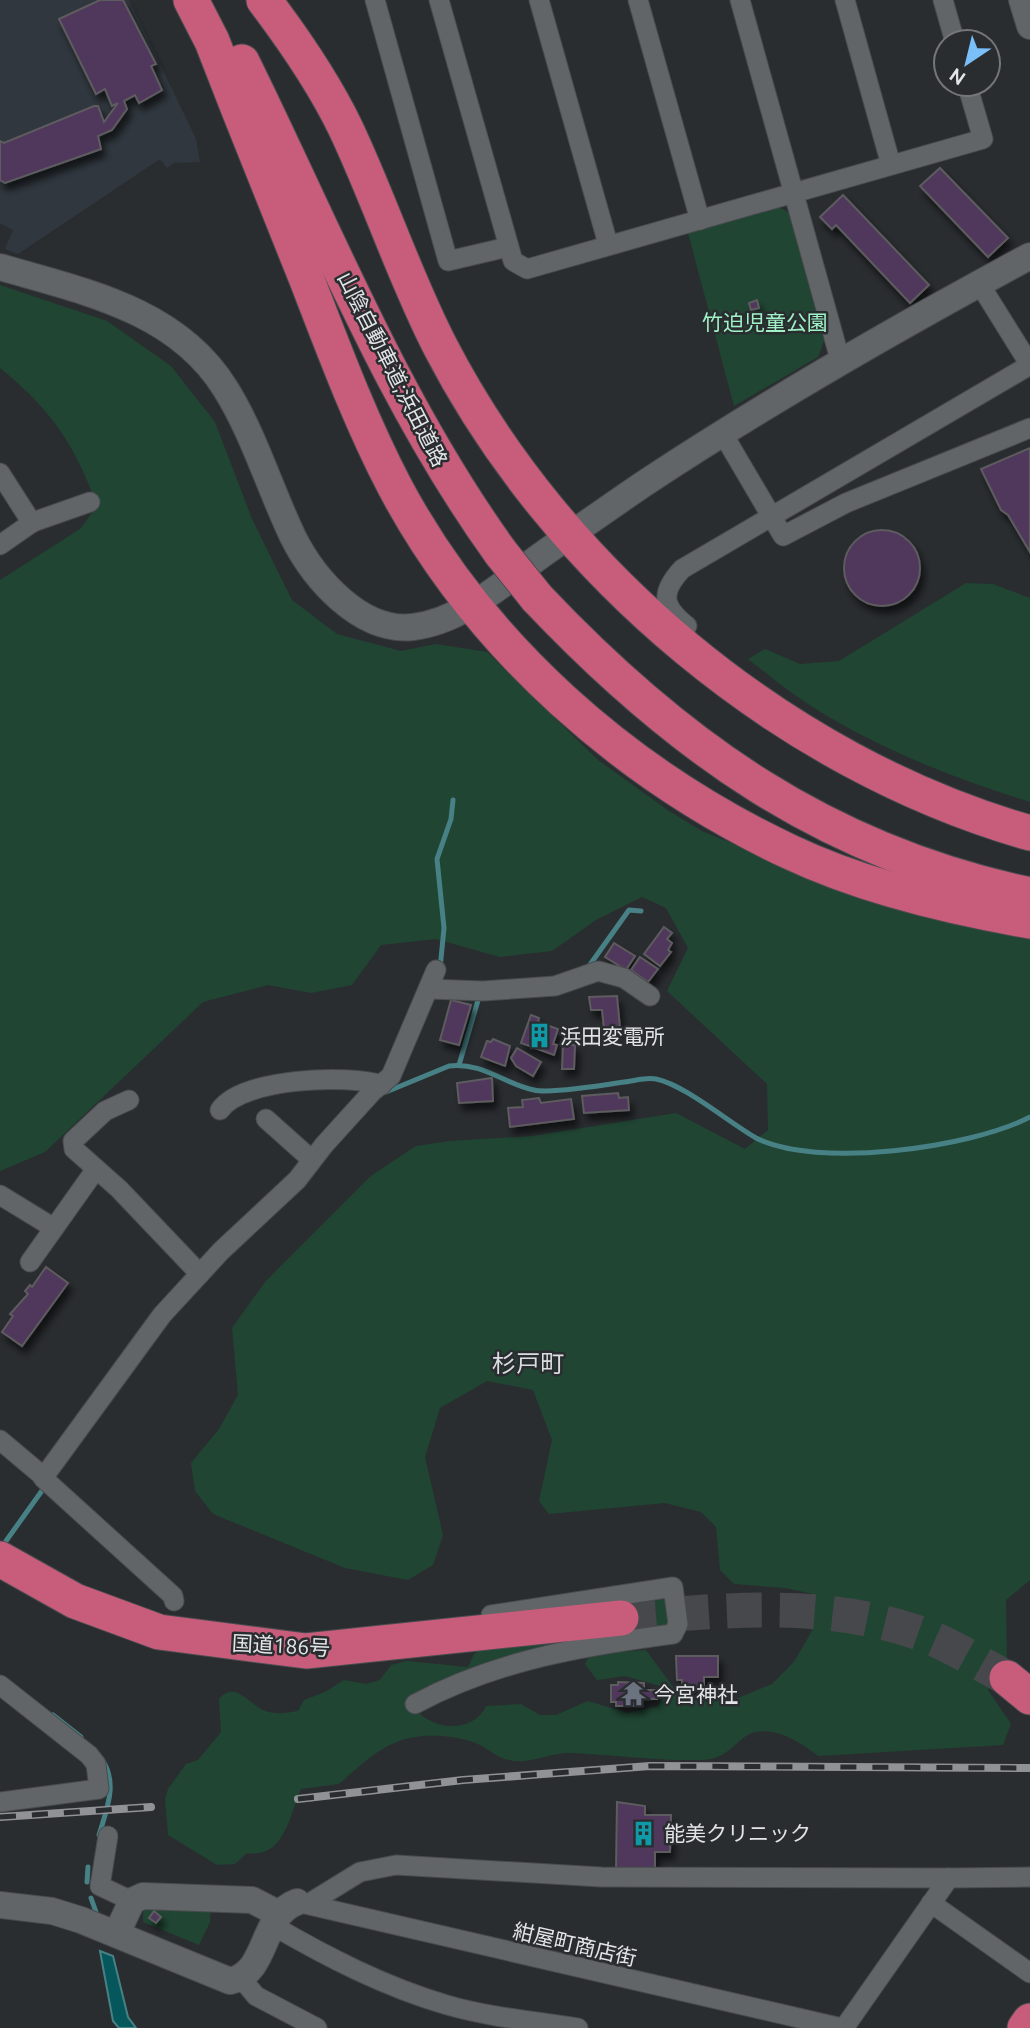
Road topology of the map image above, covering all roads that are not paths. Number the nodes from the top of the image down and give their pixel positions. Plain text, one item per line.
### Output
1 (191, 0) edge
2 (211, 0) edge
3 (264, 0) edge
4 (375, 0) edge
5 (439, 0) edge
6 (539, 0) edge
7 (638, 0) edge
8 (740, 0) edge
9 (845, 0) edge
10 (943, 0) edge
11 (1022, 0) edge
12 (1030, 26) edge
13 (951, 28) edge
14 (971, 98) edge
15 (891, 165) junction
16 (795, 194) junction
17 (700, 220) junction
18 (608, 244) junction
19 (508, 247) junction
20 (1030, 256) edge
21 (0, 267) edge
22 (979, 283) junction
23 (841, 363) junction
24 (1030, 365) edge
25 (1030, 428) edge
26 (723, 434) junction
27 (0, 473) edge
28 (90, 502) dead end
29 (770, 517) junction
30 (32, 523) junction
31 (571, 534) junction
32 (0, 545) edge
33 (472, 605) junction
34 (669, 721) junction
35 (1030, 818) edge
36 (1030, 833) edge
37 (1030, 877) edge
38 (1030, 895) edge
39 (1030, 921) edge
40 (650, 996) dead end
41 (382, 1085) junction
42 (129, 1100) dead end
43 (220, 1110) dead end
44 (266, 1119) dead end
45 (312, 1160) junction
46 (96, 1169) junction
47 (0, 1195) edge
48 (54, 1228) junction
49 (30, 1262) dead end
50 (200, 1274) junction
51 (0, 1440) edge
52 (47, 1480) junction
53 (0, 1559) edge
54 (174, 1601) dead end
55 (621, 1618) tunnel mouth
56 (349, 1648) junction
57 (0, 1685) edge
58 (415, 1704) dead end
59 (0, 1802) edge
60 (108, 1836) dead end
61 (1030, 1877) edge
62 (949, 1878) junction
63 (132, 1901) junction
64 (930, 1903) junction
65 (0, 1905) edge
66 (289, 1911) junction
67 (117, 1933) junction
68 (1030, 1973) edge
69 (241, 1978) junction
70 (1030, 2021) edge
71 (317, 2028) edge
72 (578, 2028) edge
73 (843, 2028) edge
74 (1025, 2028) edge

1 - 33 highway
2 - 34 highway, 山陰自動車道;浜田道路, bridge
3 - 31 highway
4 - 19 street
5 - 19 street
6 - 18 street
7 - 17 street
8 - 16 street
9 - 15 street
10 - 13 street
11 - 12 street
14 - 15 street
15 - 16 street
16 - 17 street
16 - 23 street
17 - 18 street
18 - 19 street
20 - 22 street
21 - 33 street
22 - 23 street
22 - 24 street
23 - 26 street
24 - 29 street
25 - 29 street
26 - 29 street
26 - 31 street
27 - 30 street
28 - 30 street
29 - 35 street
30 - 32 street
31 - 33 street
31 - 36 highway
33 - 39 highway
34 - 37 highway, 山陰自動車道;浜田道路
34 - 38 highway, 山陰自動車道;浜田道路
40 - 41 street
41 - 43 street
41 - 45 street
42 - 46 street
44 - 45 street
45 - 50 street
46 - 48 street
46 - 50 street
47 - 48 street
48 - 49 street
50 - 52 street
51 - 52 street
52 - 54 street
53 - 56 highway, 国道186号
55 - 56 highway, 国道186号
56 - 58 street
57 - 59 street
60 - 63 street
61 - 62 street
62 - 64 street
62 - 66 street
63 - 66 street
63 - 67 street
64 - 68 street
64 - 73 street
65 - 67 street
66 - 69 street
66 - 72 street
66 - 73 street, 紺屋町商店街
67 - 69 street
69 - 71 street
70 - 74 highway

